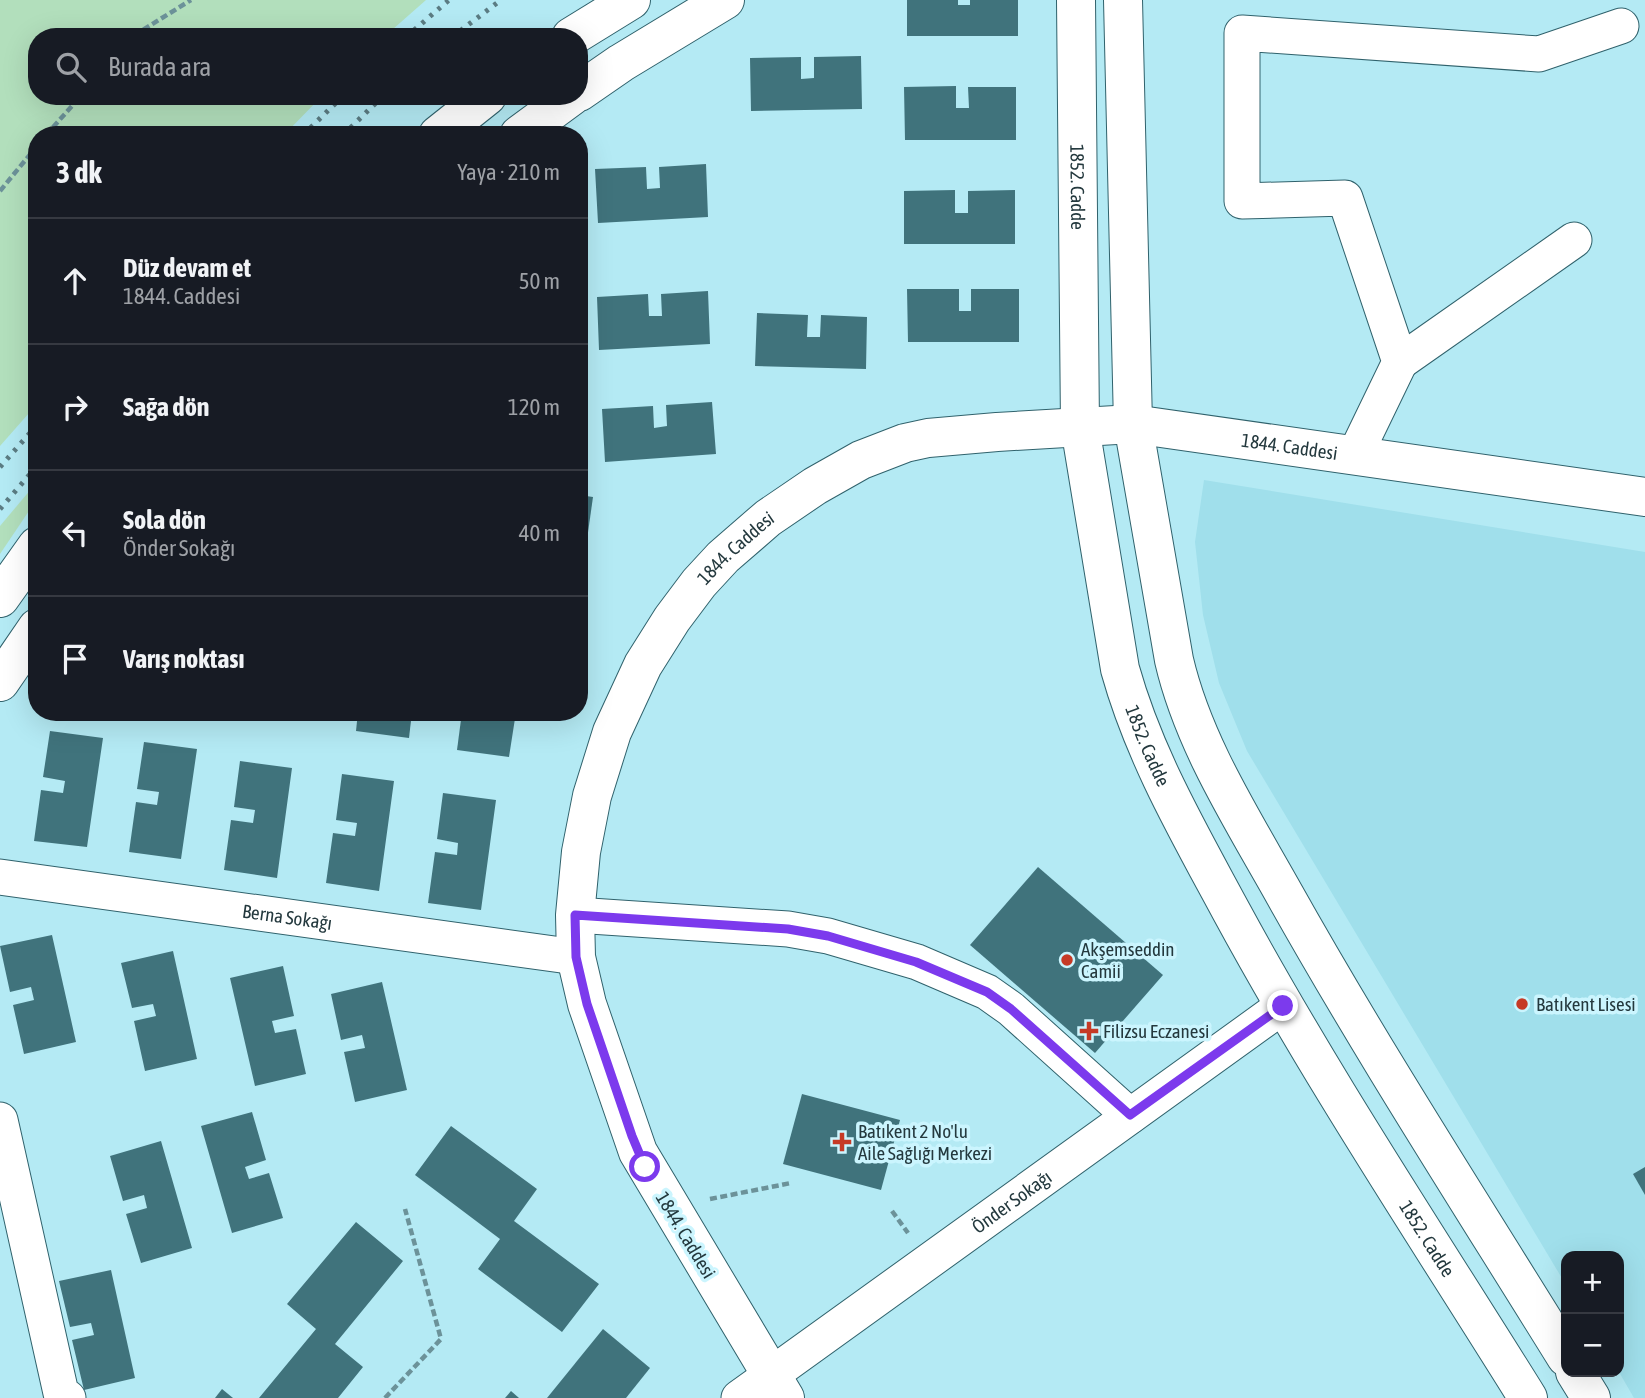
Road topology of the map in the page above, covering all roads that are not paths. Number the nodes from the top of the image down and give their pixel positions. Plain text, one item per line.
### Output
1 (631, 0) edge
2 (725, 0) edge
3 (1076, 0) edge
4 (1123, 0) edge
5 (1621, 26) dead end
6 (586, 28) edge
7 (588, 86) edge
8 (476, 105) edge
9 (560, 105) edge
10 (449, 126) edge
11 (531, 126) edge
12 (1574, 240) dead end
13 (1401, 362) junction
14 (1133, 424) junction
15 (1080, 427) junction
16 (1355, 455) junction
17 (1645, 497) edge
18 (28, 559) edge
19 (0, 598) edge
20 (28, 641) edge
21 (0, 682) edge
22 (0, 877) edge
23 (575, 915) junction
24 (576, 957) junction
25 (1283, 1006) junction
26 (1130, 1115) junction
27 (0, 1120) edge
28 (1561, 1349) edge
29 (1578, 1377) edge
30 (778, 1386) edge
31 (68, 1398) edge
32 (739, 1398) edge
33 (1528, 1398) edge
34 (1591, 1398) edge

1 - 6 street
2 - 7 street
3 - 15 street, 1852. Cadde
4 - 14 street
5 - 13 street
8 - 10 street
9 - 11 street
12 - 13 street
13 - 16 street
14 - 15 street, 1844. Caddesi
14 - 16 street, 1844. Caddesi
14 - 28 street
15 - 23 street, 1844. Caddesi
15 - 25 street, 1852. Cadde
16 - 17 street, 1844. Caddesi
18 - 19 street
20 - 21 street
22 - 24 street, Berna Sokağı
23 - 24 street, 1844. Caddesi
23 - 26 street
24 - 30 street, 1844. Caddesi
25 - 26 street, Önder Sokağı
25 - 33 street, 1852. Cadde
26 - 30 street, Önder Sokağı
27 - 31 street
29 - 34 street
30 - 32 street, Önder Sokağı

